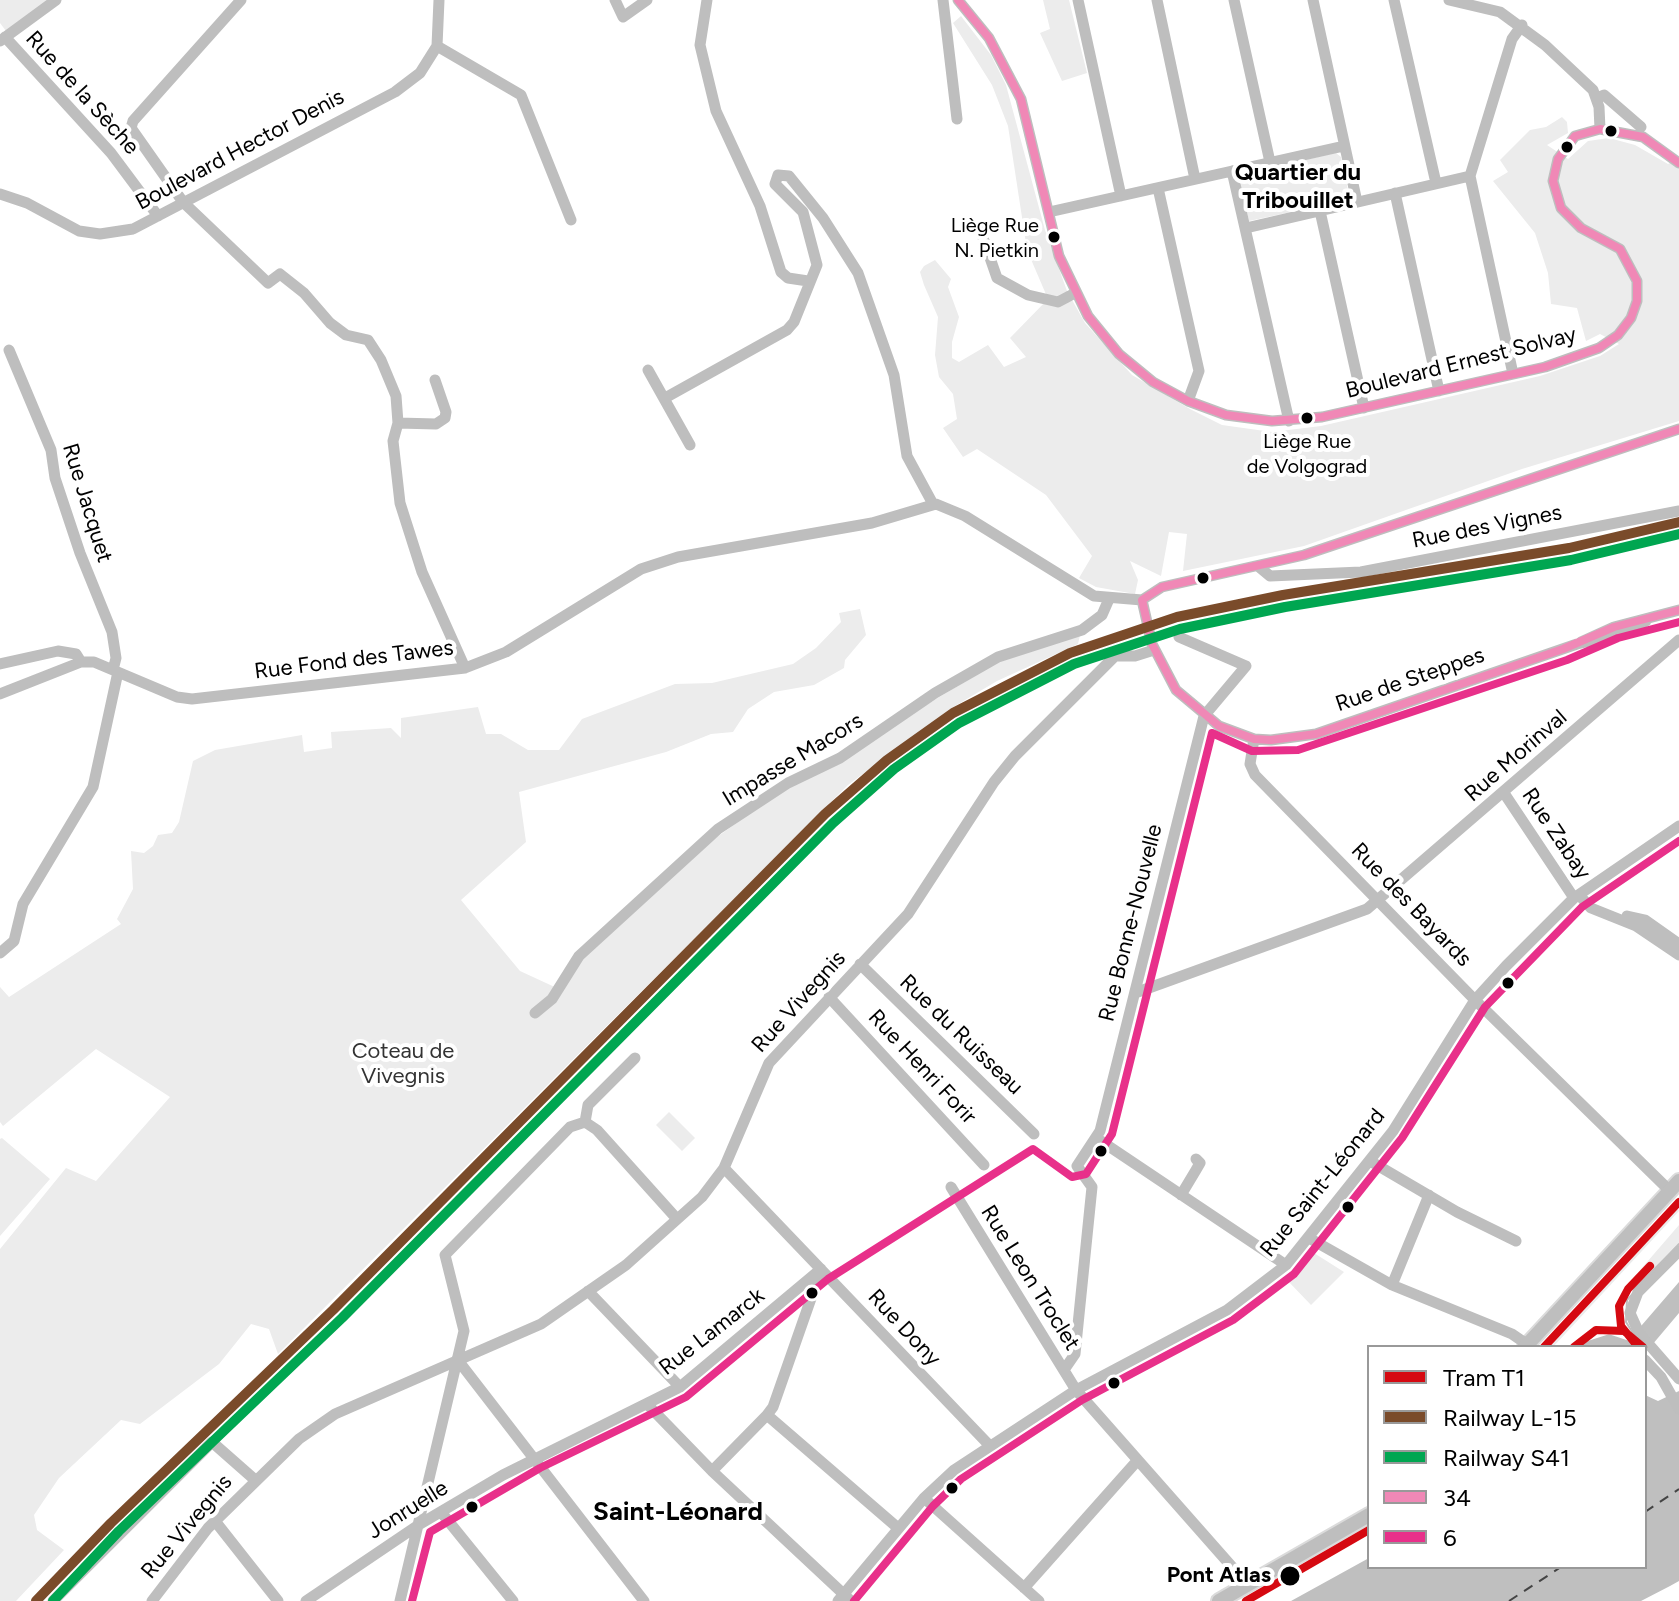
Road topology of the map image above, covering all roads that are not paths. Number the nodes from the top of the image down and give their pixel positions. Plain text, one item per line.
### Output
1 (56, 0) edge
2 (241, 0) edge
3 (439, 0) edge
4 (615, 0) edge
5 (647, 0) edge
6 (707, 0) edge
7 (943, 0) edge
8 (958, 0) edge
9 (1078, 0) edge
10 (1157, 0) edge
11 (1234, 0) edge
12 (1313, 0) edge
13 (1394, 0) edge
14 (1449, 0) edge
15 (1522, 25) junction
16 (2, 39) edge
17 (437, 46) junction
18 (1597, 98) junction
19 (957, 119) dead end
20 (1641, 127) dead end
21 (1600, 129) junction
22 (1344, 146) junction
23 (1270, 162) junction
24 (1679, 163) edge
25 (1232, 171) junction
26 (1470, 176) junction
27 (1195, 179) junction
28 (1436, 183) junction
29 (1158, 188) junction
30 (1395, 193) junction
31 (0, 194) edge
32 (1121, 196) junction
33 (183, 202) junction
34 (1357, 202) junction
35 (1320, 211) junction
36 (1049, 212) junction
37 (158, 216) junction
38 (571, 220) dead end
39 (1246, 228) junction
40 (980, 229) dead end
41 (808, 281) junction
42 (1075, 293) junction
43 (9, 350) dead end
44 (648, 370) dead end
45 (1513, 374) junction
46 (435, 380) dead end
47 (1439, 391) junction
48 (665, 398) junction
49 (1188, 401) junction
50 (1364, 408) junction
51 (1289, 421) junction
52 (398, 423) junction
53 (1679, 429) edge
54 (690, 445) dead end
55 (933, 504) junction
56 (1679, 511) edge
57 (1258, 566) junction
58 (1109, 599) junction
59 (1142, 605) junction
60 (1679, 610) edge
61 (1179, 637) dead end
62 (1679, 640) edge
63 (1153, 647) junction
64 (81, 662) junction
65 (0, 664) edge
66 (465, 668) junction
67 (115, 671) junction
68 (0, 694) edge
69 (1204, 716) junction
70 (1254, 739) junction
71 (1504, 793) junction
72 (1679, 826) edge
73 (1576, 897) junction
74 (1377, 900) junction
75 (1603, 915) junction
76 (1679, 944) edge
77 (0, 953) edge
78 (1679, 955) edge
79 (860, 964) junction
80 (1135, 993) junction
81 (829, 997) junction
82 (1475, 1000) junction
83 (535, 1013) dead end
84 (635, 1058) dead end
85 (585, 1122) junction
86 (1034, 1134) dead end
87 (1098, 1139) junction
88 (1196, 1159) dead end
89 (1370, 1161) junction
90 (984, 1165) dead end
91 (724, 1168) junction
92 (1674, 1186) edge
93 (951, 1187) dead end
94 (1181, 1195) junction
95 (1429, 1195) junction
96 (677, 1219) junction
97 (1309, 1238) junction
98 (1516, 1241) dead end
99 (1679, 1251) edge
100 (1286, 1265) junction
101 (821, 1269) junction
102 (1392, 1285) junction
103 (588, 1291) junction
104 (1626, 1344) edge
105 (1525, 1345) edge
106 (1527, 1345) edge
107 (1592, 1345) edge
108 (1679, 1357) edge
109 (457, 1359) junction
110 (1647, 1362) edge
111 (1667, 1363) junction
112 (1064, 1370) junction
113 (1679, 1379) edge
114 (680, 1387) junction
115 (1076, 1390) junction
116 (647, 1404) junction
117 (1679, 1409) edge
118 (767, 1415) junction
119 (990, 1446) junction
120 (534, 1457) junction
121 (1137, 1461) junction
122 (712, 1471) junction
123 (254, 1479) junction
124 (924, 1498) junction
125 (441, 1512) junction
126 (215, 1521) junction
127 (1360, 1522) edge
128 (420, 1524) junction
129 (898, 1528) junction
130 (1248, 1585) junction
131 (1024, 1588) junction
132 (845, 1599) edge
133 (53, 1601) edge
134 (152, 1601) edge
135 (278, 1601) edge
136 (306, 1601) edge
137 (400, 1601) edge
138 (513, 1601) edge
139 (644, 1601) edge
140 (1039, 1601) edge
141 (1219, 1601) edge

1 - 16 street
2 - 33 street
3 - 17 street
4 - 5 street
6 - 41 street
7 - 19 street
8 - 36 street, Boulevard Ernest Solvay
9 - 32 street
10 - 27 street
11 - 23 street
12 - 22 street
13 - 28 street
14 - 15 street
15 - 18 street
15 - 26 street
16 - 37 street, Rue de la Sèche
17 - 33 street, Boulevard Hector Denis
17 - 38 street
18 - 20 street
18 - 21 street
21 - 24 street
21 - 45 street, Boulevard Ernest Solvay
22 - 23 street
22 - 34 street
23 - 25 street
25 - 27 street
25 - 39 street
26 - 28 street
26 - 45 street
27 - 29 street
28 - 30 street
29 - 32 street
29 - 49 street
30 - 34 street
30 - 47 street
31 - 37 street, Boulevard Hector Denis
32 - 36 street
33 - 37 street, Boulevard Hector Denis
33 - 52 street
34 - 35 street
35 - 39 street
35 - 50 street
36 - 42 street, Boulevard Ernest Solvay
39 - 51 street
40 - 42 street
41 - 48 street
41 - 55 street
42 - 49 street, Boulevard Ernest Solvay
43 - 67 street, Rue Jacquet
44 - 48 street
45 - 47 street, Boulevard Ernest Solvay
46 - 52 street
47 - 50 street, Boulevard Ernest Solvay
48 - 54 street
49 - 51 street, Boulevard Ernest Solvay
50 - 51 street, Boulevard Ernest Solvay
52 - 66 street
53 - 57 street
55 - 58 street
55 - 66 street, Rue Fond des Tawes
56 - 57 street, Rue des Vignes
57 - 59 street
58 - 59 street
58 - 83 street, Impasse Macors
59 - 63 street
60 - 70 street, Rue de Steppes
61 - 69 street
62 - 71 street, Rue Morinval
63 - 69 street
63 - 79 street, Rue Vivegnis
64 - 65 street, Rue Fond des Tawes
64 - 67 street, Rue Fond des Tawes
64 - 68 street
66 - 67 street, Rue Fond des Tawes
67 - 77 street, Rue Jacquet
69 - 70 street
69 - 80 street, Rue Bonne-Nouvelle
70 - 74 street, Rue des Bayards
71 - 73 street, Rue Zabay
71 - 74 street, Rue Morinval
72 - 73 street, Rue Saint-Léonard
73 - 75 street, Rue Zabay
73 - 82 street, Rue Saint-Léonard
74 - 80 street, Rue Morinval
74 - 82 street, Rue des Bayards
75 - 76 street
75 - 78 street
79 - 81 street, Rue Vivegnis
79 - 86 street, Rue du Ruisseau
80 - 87 street, Rue Bonne-Nouvelle
81 - 90 street, Rue Henri Forir
81 - 91 street, Rue Vivegnis
82 - 89 street, Rue Saint-Léonard
82 - 92 street, Rue des Bayards
84 - 85 street
85 - 96 street
85 - 109 street
87 - 94 street
87 - 112 street
88 - 94 street
89 - 95 street
89 - 97 street, Rue Saint-Léonard
91 - 96 street, Rue Vivegnis
91 - 101 street, Rue Dony
92 - 106 main road
93 - 112 street, Rue Leon Troclet
94 - 100 street
95 - 98 street
95 - 102 street
96 - 103 street, Rue Vivegnis
97 - 100 street, Rue Saint-Léonard
97 - 102 street
99 - 111 street
100 - 115 street, Rue Saint-Léonard
101 - 114 street, Rue Lamarck
101 - 118 street
101 - 119 street, Rue Dony
102 - 105 street
103 - 109 street, Rue Vivegnis
103 - 114 street
104 - 107 street
108 - 111 street
109 - 120 street
109 - 123 street, Rue Vivegnis
109 - 128 street
110 - 117 street
111 - 113 street
112 - 115 street, Rue Leon Troclet
114 - 116 street, Rue Lamarck
115 - 119 street, Rue Saint-Léonard
115 - 121 street, Rue Leon Troclet
116 - 120 street, Rue Lamarck
116 - 122 street
118 - 122 street
118 - 129 street
119 - 124 street, Rue Saint-Léonard
120 - 125 street, Jonruelle
120 - 139 street
121 - 130 street, Rue Leon Troclet
121 - 131 street
122 - 132 street
123 - 126 street, Rue Vivegnis
123 - 133 street, Rue Vivegnis
124 - 129 street, Rue Saint-Léonard
124 - 131 street
125 - 128 street, Jonruelle
125 - 138 street
126 - 134 street, Rue Vivegnis
126 - 135 street
127 - 130 main road
128 - 136 street, Jonruelle
128 - 137 street
129 - 132 street, Rue Saint-Léonard
130 - 141 main road
131 - 140 street

